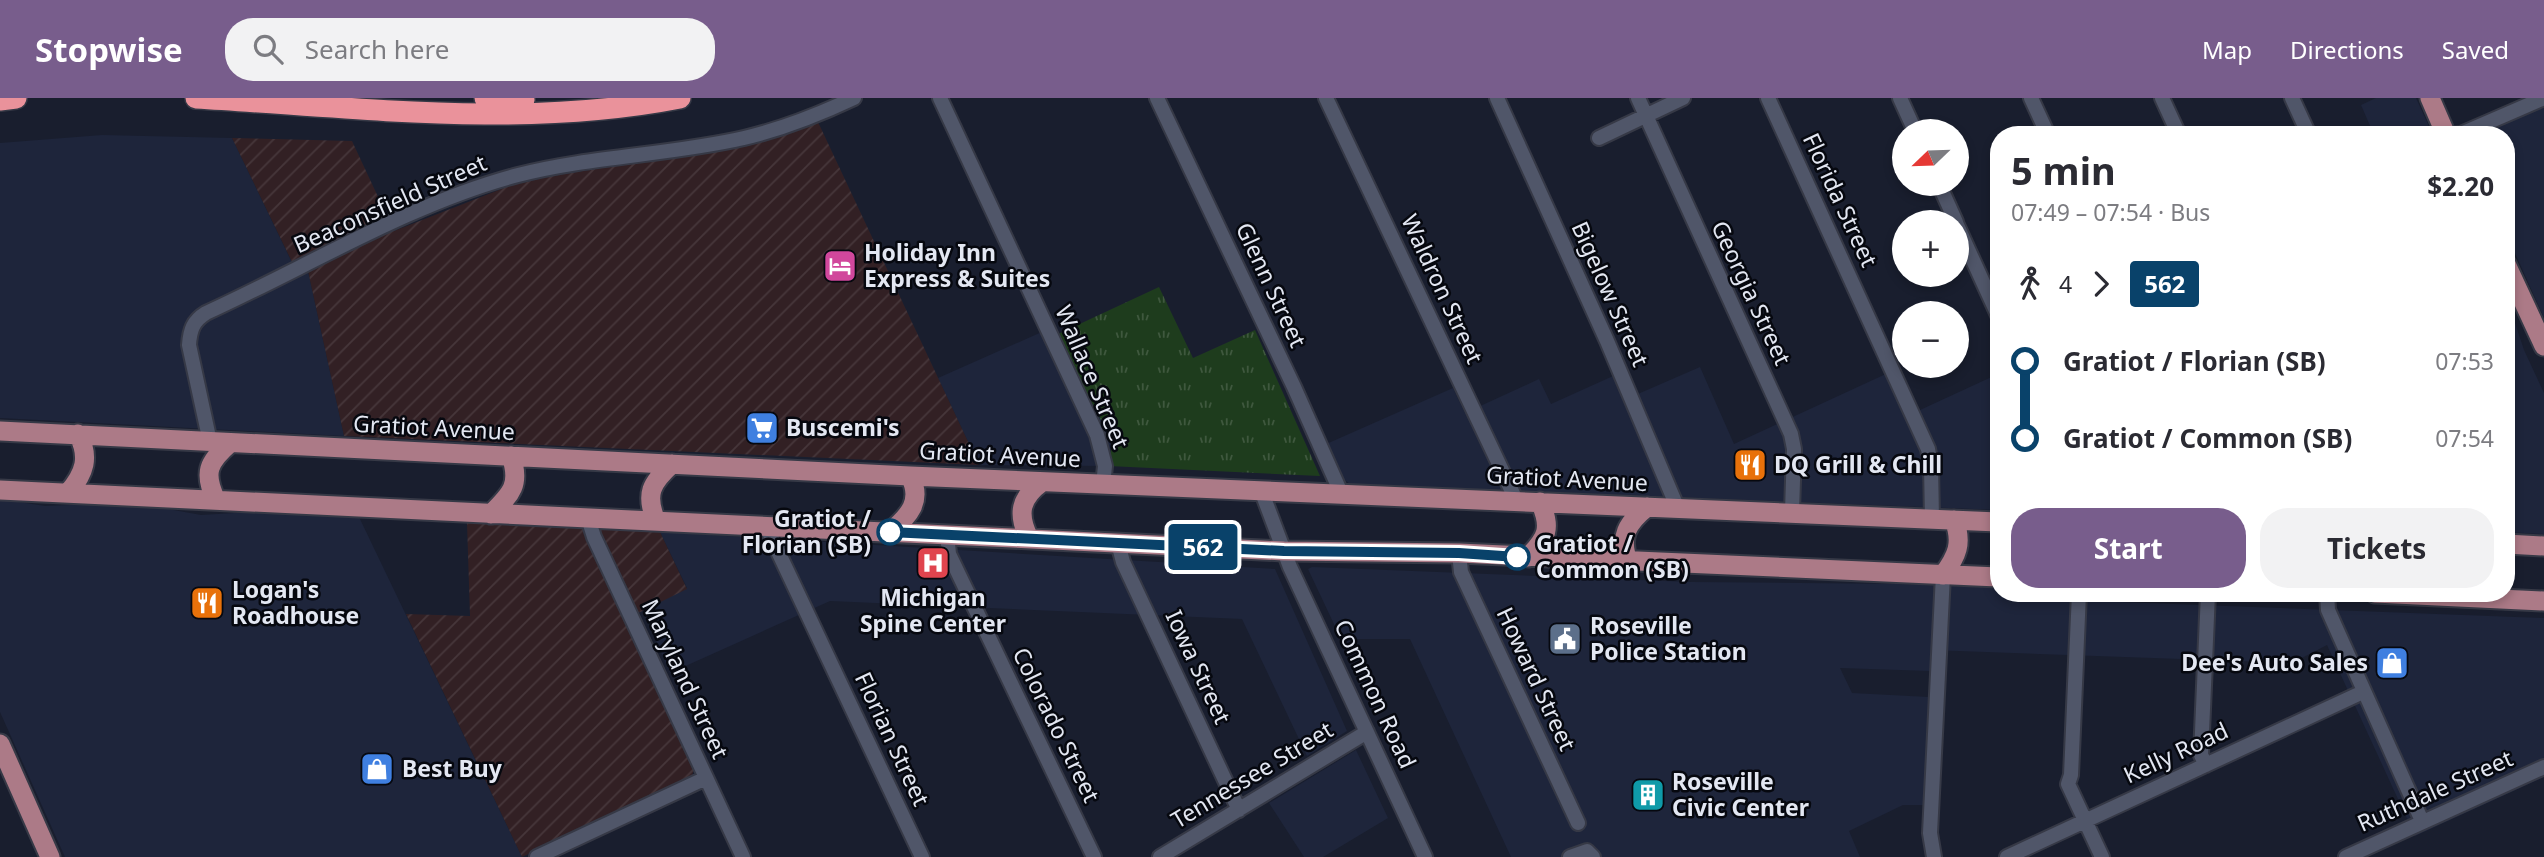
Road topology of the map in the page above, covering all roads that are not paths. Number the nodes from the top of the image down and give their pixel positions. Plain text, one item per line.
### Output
1 (16, 98) edge
2 (196, 98) edge
3 (485, 98) edge
4 (577, 98) edge
5 (680, 98) edge
6 (854, 98) edge
7 (940, 98) edge
8 (1157, 98) edge
9 (1325, 98) edge
10 (1497, 98) edge
11 (1638, 98) edge
12 (1683, 98) edge
13 (1768, 98) edge
14 (1899, 98) edge
15 (2031, 98) edge
16 (2162, 98) edge
17 (2292, 98) edge
18 (2430, 98) edge
19 (2544, 98) edge
20 (0, 100) edge
21 (1646, 115) junction
22 (1909, 119) edge
23 (2044, 126) edge
24 (2175, 126) edge
25 (2305, 126) edge
26 (2444, 126) edge
27 (2479, 126) edge
28 (1599, 138) dead end
29 (1969, 251) edge
30 (2515, 283) edge
31 (1990, 297) edge
32 (2544, 346) edge
33 (0, 431) edge
34 (78, 434) junction
35 (220, 442) junction
36 (511, 456) junction
37 (672, 464) junction
38 (910, 476) junction
39 (1042, 482) junction
40 (1103, 485) junction
41 (0, 490) edge
42 (1261, 490) junction
43 (68, 493) junction
44 (1341, 493) junction
45 (216, 500) junction
46 (1516, 500) junction
47 (1540, 502) junction
48 (1647, 507) junction
49 (1678, 509) junction
50 (1791, 512) junction
51 (491, 514) junction
52 (588, 518) junction
53 (1932, 519) junction
54 (1954, 520) junction
55 (656, 522) junction
56 (1990, 522) edge
57 (766, 526) junction
58 (890, 532) junction
59 (947, 534) junction
60 (1029, 538) junction
61 (1118, 543) junction
62 (2515, 544) edge
63 (2544, 546) edge
64 (1284, 551) junction
65 (1459, 553) junction
66 (1528, 557) junction
67 (1628, 561) junction
68 (1943, 575) junction
69 (1990, 577) edge
70 (2515, 599) edge
71 (2544, 601) edge
72 (2078, 602) edge
73 (2208, 602) edge
74 (2328, 602) edge
75 (2363, 692) junction
76 (1367, 732) junction
77 (0, 744) edge
78 (2206, 765) junction
79 (2544, 767) edge
80 (706, 778) junction
81 (1239, 810) junction
82 (2085, 820) junction
83 (2423, 821) junction
84 (1578, 823) dead end
85 (567, 850) edge
86 (50, 857) edge
87 (537, 857) edge
88 (743, 857) edge
89 (922, 857) edge
90 (1094, 857) edge
91 (1160, 857) edge
92 (1425, 857) edge
93 (1570, 857) edge
94 (1593, 857) edge
95 (1934, 857) edge
96 (2007, 857) edge
97 (2102, 857) edge
98 (2346, 857) edge

1 - 20 highway
2 - 5 highway
3 - 4 highway
6 - 35 street, Beaconsfield Street
7 - 40 street, Wallace Street
8 - 44 street, Glenn Street
9 - 46 street, Waldron Street
10 - 49 street, Bigelow Street
11 - 21 street, Georgia Street
12 - 21 street
13 - 53 street, Florida Street
14 - 22 street
15 - 23 street
16 - 24 street
17 - 25 street
18 - 26 main road
19 - 27 street
21 - 28 street
21 - 50 street, Georgia Street
29 - 31 street
30 - 32 main road
33 - 34 main road, Gratiot Avenue
34 - 35 main road, Gratiot Avenue
34 - 43 main road
35 - 36 main road, Gratiot Avenue
35 - 45 main road
36 - 37 main road, Gratiot Avenue
36 - 51 main road
37 - 38 main road, Gratiot Avenue
37 - 55 main road
38 - 39 main road, Gratiot Avenue
38 - 58 main road
39 - 40 main road, Gratiot Avenue
39 - 60 main road
40 - 42 main road, Gratiot Avenue
41 - 43 main road
42 - 44 main road, Gratiot Avenue
42 - 64 street, Common Road
43 - 45 main road
44 - 46 main road, Gratiot Avenue
45 - 51 main road
46 - 47 main road, Gratiot Avenue
47 - 48 main road, Gratiot Avenue
47 - 66 main road
48 - 49 main road, Gratiot Avenue
48 - 67 main road
49 - 50 main road, Gratiot Avenue
50 - 53 main road, Gratiot Avenue
51 - 52 main road
52 - 55 main road
52 - 80 street, Maryland Street
53 - 54 main road, Gratiot Avenue
54 - 56 main road, Gratiot Avenue
54 - 68 main road
55 - 57 main road
57 - 58 main road
57 - 89 street, Florian Street
58 - 59 main road
59 - 60 main road
59 - 90 street, Colorado Street
60 - 61 main road
61 - 64 main road
61 - 81 street, Iowa Street
62 - 63 main road
64 - 65 main road
64 - 76 street, Common Road
65 - 66 main road
65 - 84 street, Howard Street
66 - 67 main road
67 - 68 main road
68 - 69 main road
68 - 95 street
70 - 71 main road
72 - 82 street
73 - 78 street
74 - 75 street
75 - 78 street, Kelly Road
75 - 83 street
76 - 81 street, Tennessee Street
76 - 92 street, Common Road
77 - 86 main road
78 - 82 street, Kelly Road
79 - 83 street, Ruthdale Street
80 - 85 street
80 - 88 street, Maryland Street
81 - 91 street, Tennessee Street
82 - 96 street, Kelly Road
82 - 97 street
83 - 98 street, Ruthdale Street
85 - 87 street
93 - 94 street

